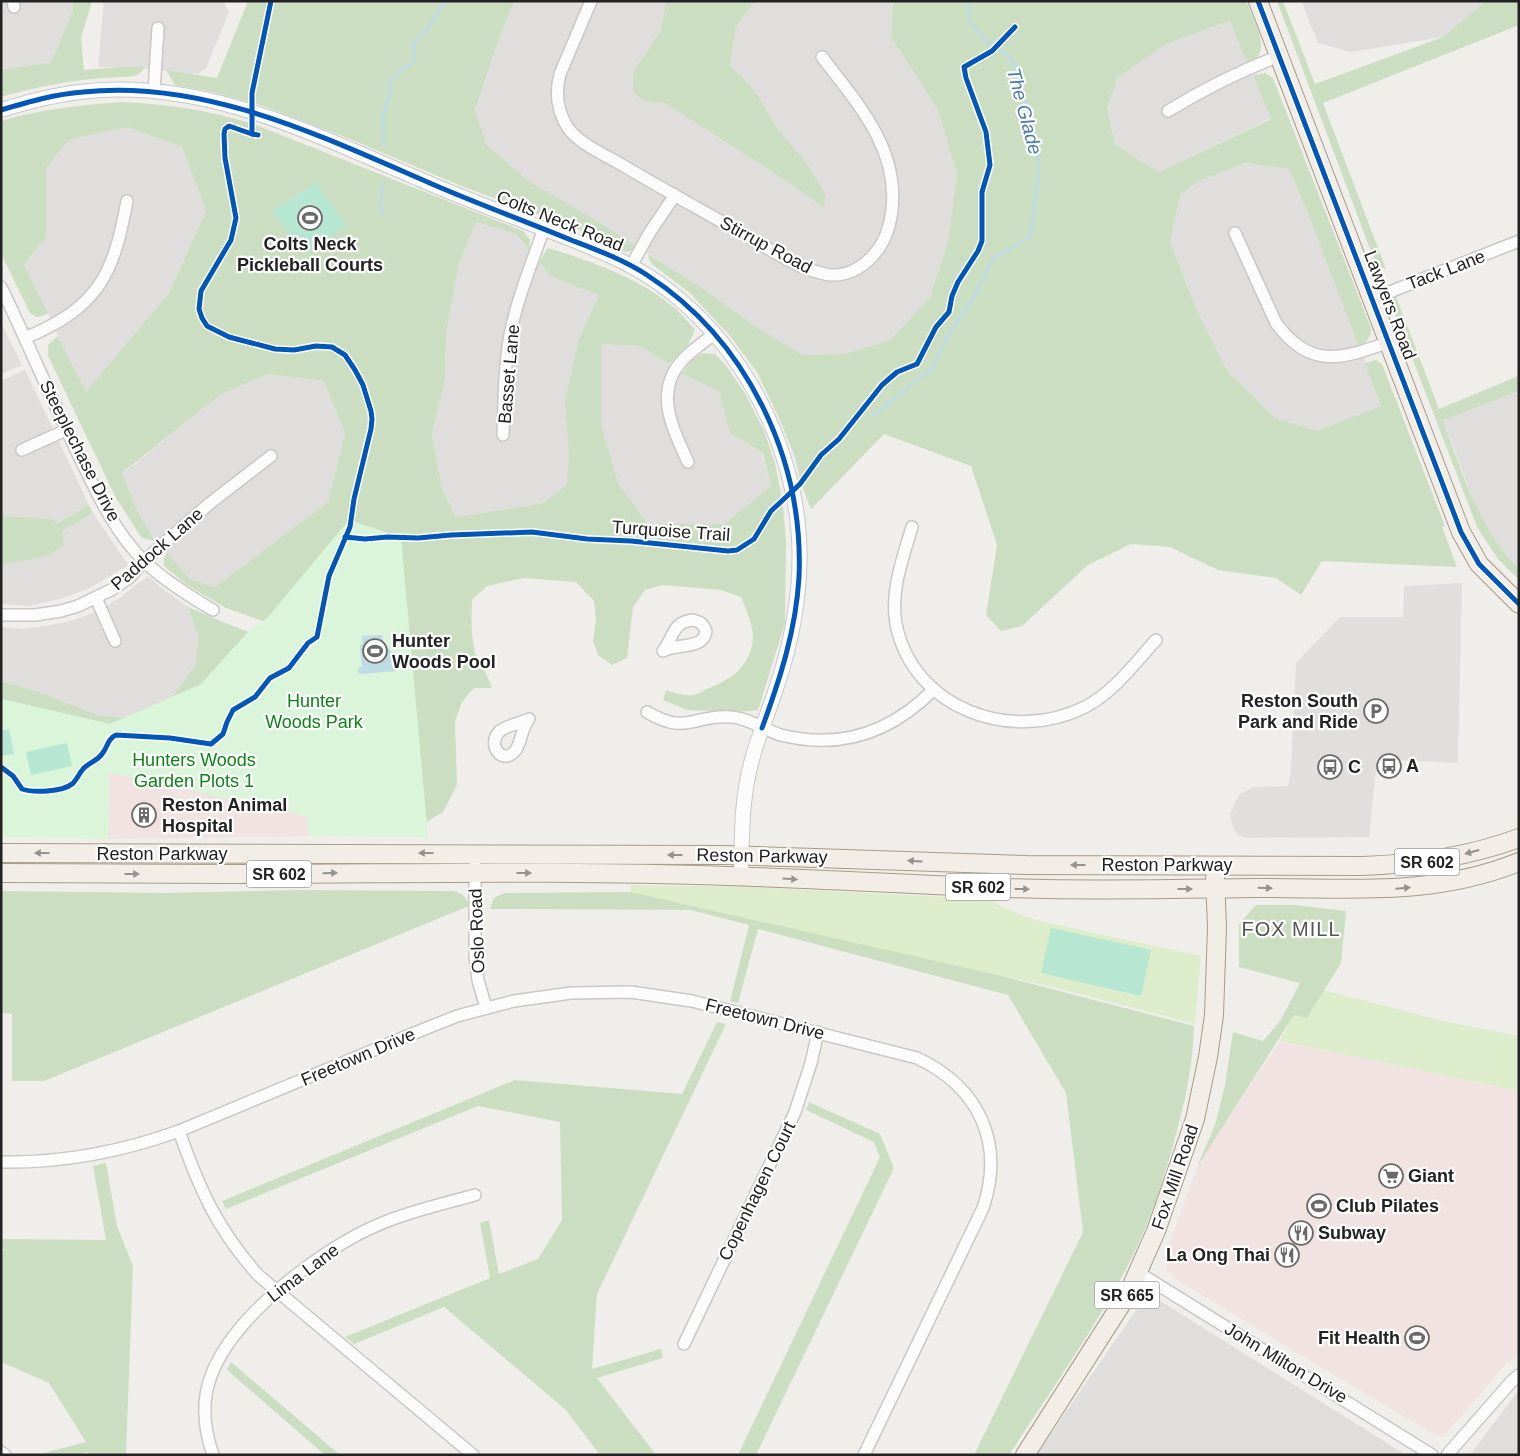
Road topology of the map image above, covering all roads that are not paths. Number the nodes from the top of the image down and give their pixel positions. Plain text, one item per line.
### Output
1 (591, 1) edge
2 (1258, 1) edge
3 (158, 28) dead end
4 (1280, 56) junction
5 (822, 57) dead end
6 (154, 91) junction
7 (1, 110) edge
8 (1168, 111) dead end
9 (675, 195) junction
10 (127, 201) dead end
11 (544, 228) junction
12 (1235, 233) dead end
13 (1519, 241) edge
14 (632, 266) junction
15 (2, 289) edge
16 (1372, 299) junction
17 (715, 333) junction
18 (25, 338) junction
19 (1389, 342) junction
20 (66, 430) junction
21 (503, 436) dead end
22 (22, 450) dead end
23 (271, 456) dead end
24 (688, 462) dead end
25 (912, 528) dead end
26 (144, 561) junction
27 (96, 598) junction
28 (1519, 604) edge
29 (213, 610) dead end
30 (1, 615) edge
31 (1156, 640) dead end
32 (115, 641) dead end
33 (934, 689) junction
34 (647, 712) dead end
35 (762, 728) junction
36 (1519, 838) edge
37 (1, 853) edge
38 (475, 854) junction
39 (742, 855) junction
40 (1516, 864) edge
41 (1214, 865) junction
42 (475, 872) junction
43 (1, 873) edge
44 (741, 876) junction
45 (1216, 889) junction
46 (486, 1008) junction
47 (818, 1032) junction
48 (179, 1131) junction
49 (1, 1162) edge
50 (475, 1195) dead end
51 (1139, 1272) junction
52 (276, 1290) junction
53 (684, 1344) dead end
54 (1519, 1375) edge
55 (1, 1452) edge
56 (5, 1455) edge
57 (213, 1455) edge
58 (473, 1455) edge
59 (864, 1455) edge
60 (1025, 1455) edge
61 (1432, 1455) edge
62 (1447, 1455) edge

1 - 9 street, Stirrup Road
2 - 4 main road, Lawyers Road
3 - 6 street
4 - 8 street
4 - 16 main road, Lawyers Road
5 - 9 street, Stirrup Road
6 - 7 street, Colts Neck Road
6 - 11 street, Colts Neck Road
9 - 14 street
10 - 18 street
11 - 14 street, Colts Neck Road
11 - 21 street, Basset Lane
12 - 19 street
13 - 16 street, Tack Lane
14 - 17 street, Colts Neck Road
15 - 18 street, Steeplechase Drive
16 - 19 main road, Lawyers Road
17 - 24 street
17 - 35 street, Colts Neck Road
18 - 20 street, Steeplechase Drive
19 - 28 main road, Lawyers Road
20 - 22 street
20 - 26 street, Steeplechase Drive
23 - 26 street, Paddock Lane
25 - 33 street
26 - 27 street, Paddock Lane
26 - 29 street, Steeplechase Drive
27 - 30 street, Paddock Lane
27 - 32 street
31 - 33 street
33 - 35 street
34 - 35 street
35 - 39 street, Colts Neck Road
36 -> 41 main road, Reston Parkway / SR 602
38 -> 37 main road, Reston Parkway / SR 602
39 -> 38 main road, Reston Parkway / SR 602
38 - 42 street, Oslo Road
41 -> 39 main road, Reston Parkway / SR 602
39 - 44 street, Colts Neck Road
45 -> 40 main road, Reston Parkway / SR 602
41 - 45 main road, Fox Mill Road / SR 665
43 -> 42 main road, Reston Parkway / SR 602
42 -> 44 main road, Reston Parkway / SR 602
42 - 46 street, Oslo Road
44 -> 45 main road, Reston Parkway / SR 602
45 - 51 main road, Fox Mill Road / SR 665
46 - 47 street, Freetown Drive
46 - 48 street, Freetown Drive
47 - 53 street, Copenhagen Court
47 - 59 street, Freetown Drive
48 - 49 street, Freetown Drive
48 - 52 street
50 - 52 street, Lima Lane
51 - 60 main road, Fox Mill Road / SR 665
51 - 61 street, John Milton Drive
52 - 57 street, Lima Lane
52 - 58 street
54 - 62 street
55 - 56 street

